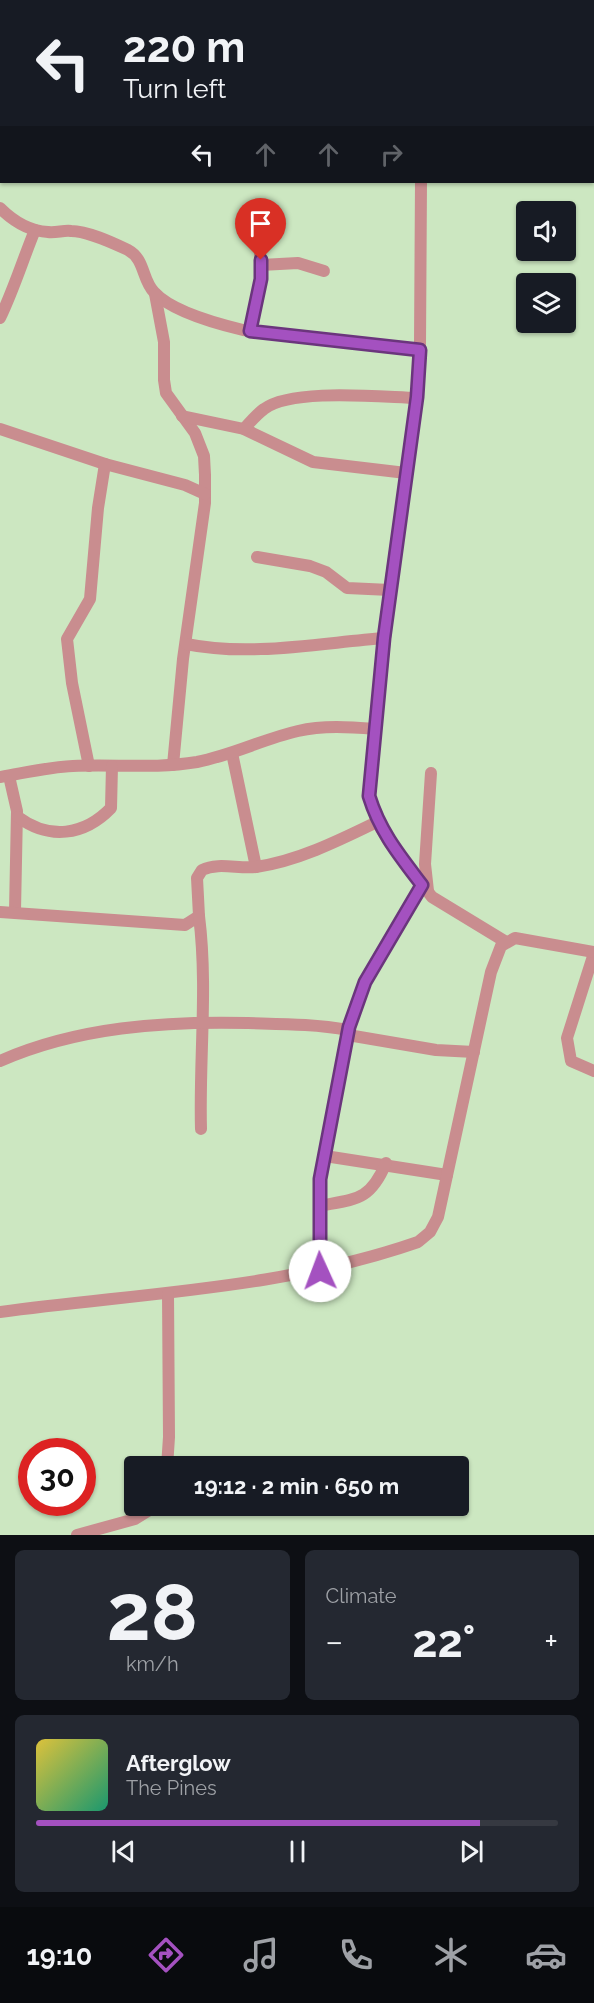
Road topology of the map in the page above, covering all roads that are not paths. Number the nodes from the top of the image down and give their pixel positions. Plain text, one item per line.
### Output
1 (421, 183) edge
2 (0, 208) edge
3 (35, 230) junction
4 (260, 230) dead end
5 (261, 265) junction
6 (324, 271) dead end
7 (155, 294) junction
8 (0, 318) edge
9 (250, 331) junction
10 (420, 350) junction
11 (417, 398) junction
12 (182, 416) junction
13 (0, 429) edge
14 (244, 429) junction
15 (105, 464) junction
16 (406, 473) junction
17 (205, 494) junction
18 (257, 557) dead end
19 (390, 590) junction
20 (384, 638) junction
21 (186, 644) junction
22 (376, 729) junction
23 (232, 753) junction
24 (173, 765) junction
25 (89, 766) junction
26 (112, 766) junction
27 (431, 772) dead end
28 (5, 776) edge
29 (18, 817) junction
30 (377, 822) junction
31 (256, 867) junction
32 (425, 888) junction
33 (15, 911) junction
34 (0, 912) edge
35 (199, 916) junction
36 (506, 942) junction
37 (594, 953) edge
38 (202, 1022) junction
39 (348, 1032) junction
40 (474, 1052) junction
41 (0, 1061) edge
42 (594, 1071) edge
43 (201, 1129) dead end
44 (325, 1156) junction
45 (386, 1163) junction
46 (447, 1175) junction
47 (319, 1206) junction
48 (320, 1271) junction
49 (168, 1294) junction
50 (0, 1312) edge
51 (168, 1456) edge
52 (140, 1516) edge
53 (77, 1535) edge

1 - 10 street
2 - 3 street
3 - 7 street
3 - 8 street
4 - 5 street
5 - 6 street
5 - 9 street
7 - 9 street
7 - 12 street
9 - 10 street
10 - 11 street
11 - 14 street
11 - 16 street
12 - 14 street
12 - 17 street
13 - 15 street
14 - 16 street
15 - 17 street
15 - 25 street
16 - 19 street
17 - 21 street
18 - 19 street
19 - 20 street
20 - 21 street
20 - 22 street
21 - 24 street
22 - 23 street
22 - 30 street
23 - 24 street
23 - 31 street
24 - 26 street
25 - 26 street
25 - 28 street
26 - 29 street
27 - 32 street
28 - 29 street
29 - 33 street
30 - 31 street
30 - 32 street
31 - 35 street
32 - 36 street
32 - 39 street
33 - 34 street
33 - 35 street
35 - 38 street
36 - 37 street
36 - 40 street
37 - 42 street
38 - 39 street
38 - 41 street
38 - 43 street
39 - 40 street
39 - 44 street
40 - 46 street
44 - 45 street
44 - 47 street
45 - 46 street
45 - 47 street
46 - 48 street
47 - 48 street
48 - 49 street
49 - 50 street
49 - 51 street
52 - 53 street

